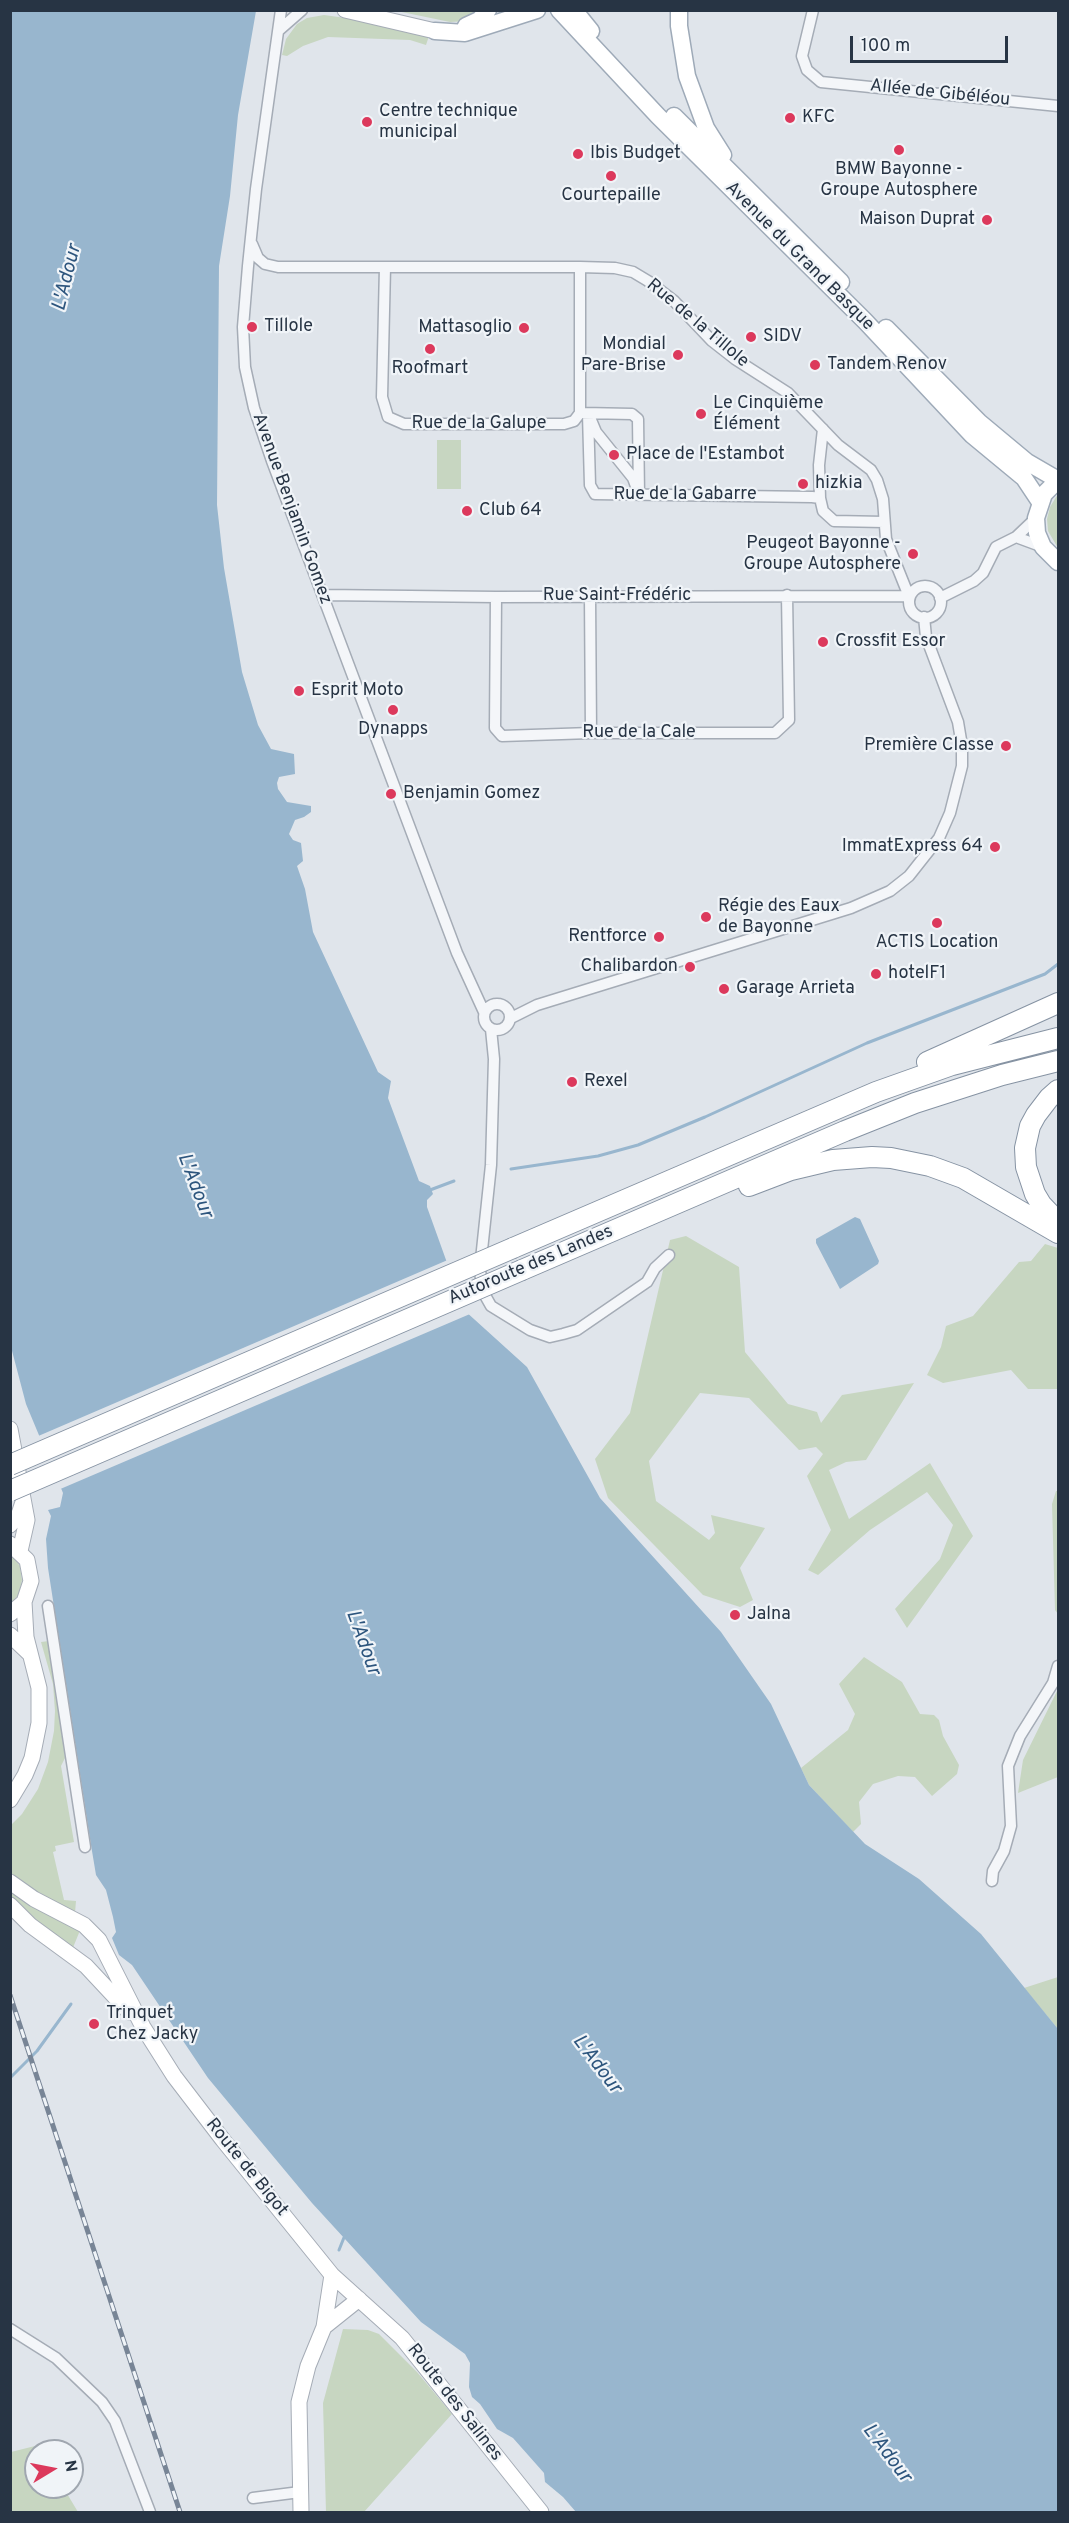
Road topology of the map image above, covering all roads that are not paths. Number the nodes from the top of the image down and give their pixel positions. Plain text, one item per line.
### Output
1 (281, 10) edge
2 (302, 10) edge
3 (345, 10) edge
4 (488, 10) edge
5 (537, 10) edge
6 (543, 10) edge
7 (680, 10) edge
8 (813, 10) edge
9 (565, 12) edge
10 (278, 31) junction
11 (435, 31) junction
12 (1059, 106) edge
13 (736, 176) junction
14 (251, 241) junction
15 (385, 267) junction
16 (579, 267) junction
17 (584, 414) junction
18 (823, 429) junction
19 (1058, 480) edge
20 (639, 495) junction
21 (820, 498) junction
22 (1038, 510) junction
23 (884, 522) junction
24 (1016, 537) junction
25 (1043, 547) junction
26 (1059, 562) edge
27 (898, 572) junction
28 (920, 587) junction
29 (323, 595) junction
30 (911, 595) junction
31 (590, 596) junction
32 (787, 596) junction
33 (496, 597) junction
34 (940, 598) junction
35 (924, 618) junction
36 (591, 733) junction
37 (471, 986) junction
38 (1059, 1003) edge
39 (496, 1004) junction
40 (484, 1012) junction
41 (509, 1014) junction
42 (491, 1029) junction
43 (503, 1029) junction
44 (1059, 1038) edge
45 (494, 1059) junction
46 (1059, 1061) edge
47 (1059, 1090) edge
48 (665, 1182) junction
49 (1059, 1222) edge
50 (1059, 1233) edge
51 (564, 1251) junction
52 (669, 1255) dead end
53 (10, 1429) edge
54 (10, 1465) edge
55 (17, 1496) edge
56 (10, 1525) edge
57 (15, 1547) edge
58 (24, 1602) junction
59 (48, 1606) dead end
60 (10, 1614) edge
61 (10, 1635) edge
62 (30, 1654) junction
63 (1059, 1666) edge
64 (10, 1800) edge
65 (85, 1847) dead end
66 (992, 1881) dead end
67 (10, 1882) edge
68 (10, 1905) edge
69 (144, 2027) junction
70 (332, 2276) junction
71 (359, 2299) junction
72 (324, 2327) junction
73 (10, 2329) edge
74 (300, 2492) junction
75 (253, 2498) dead end
76 (150, 2512) edge
77 (300, 2512) edge
78 (541, 2512) edge

1 - 10 street, Avenue Benjamin Gomez
2 - 10 street
3 - 11 main road
4 - 11 main road
5 - 11 main road
6 - 9 main road
7 - 13 main road
8 - 12 street, Allée de Gibéléou
9 - 13 main road, Avenue du Grand Basque
9 - 22 main road, Avenue du Grand Basque
10 - 14 street, Avenue Benjamin Gomez
13 - 19 main road, Avenue du Grand Basque
14 - 15 street, Rue de la Tillole
14 - 29 street, Avenue Benjamin Gomez
15 - 16 street, Rue de la Tillole
15 - 17 street, Rue de la Galupe
16 - 17 street
16 - 18 street, Rue de la Tillole
17 - 20 street
17 - 20 street, Rue de la Gabarre
17 - 20 street, Rue de la Galupe
18 - 21 street
18 - 23 street, Rue de la Tillole
19 - 22 main road
20 - 21 street, Rue de la Gabarre
21 - 23 street
22 - 24 street
22 - 25 main road
23 - 27 street, Rue de la Tillole
24 - 25 street
24 - 34 street
25 - 26 main road
27 - 28 street
27 - 30 street, Rue de la Tillole
28 - 30 street
28 - 34 street
29 - 33 street, Rue Saint-Frédéric
29 - 37 street, Avenue Benjamin Gomez
30 - 32 street, Rue Saint-Frédéric
30 - 35 street
31 - 32 street, Rue Saint-Frédéric
31 - 33 street, Rue Saint-Frédéric
31 - 36 street
32 - 36 street, Rue de la Cale
33 - 36 street, Rue de la Cale
34 - 35 street
35 - 41 street
37 - 39 street
37 - 40 street, Avenue Benjamin Gomez
38 - 48 highway
39 - 40 street
39 - 41 street
40 - 42 street
41 - 43 street
42 - 43 street
42 - 45 street
43 - 45 street
44 - 48 highway, Autoroute des Landes
45 - 52 street
46 - 51 highway, Autoroute des Landes
47 - 49 highway
48 - 54 highway, Autoroute des Landes, bridge
50 - 51 highway
51 - 55 highway, Autoroute des Landes, bridge
53 - 55 main road
55 - 56 main road
55 - 57 main road
57 - 58 main road
58 - 60 main road
58 - 62 main road
59 - 65 street
61 - 62 main road
62 - 64 main road
63 - 66 street
67 - 69 main road, Route de Bigot
68 - 69 main road, Route de Bigot
69 - 70 main road, Route de Bigot
70 - 71 main road, Route de Bigot
70 - 72 main road
71 - 72 main road
71 - 78 main road, Route des Salines
72 - 74 main road
73 - 76 street
74 - 75 street
74 - 77 main road

